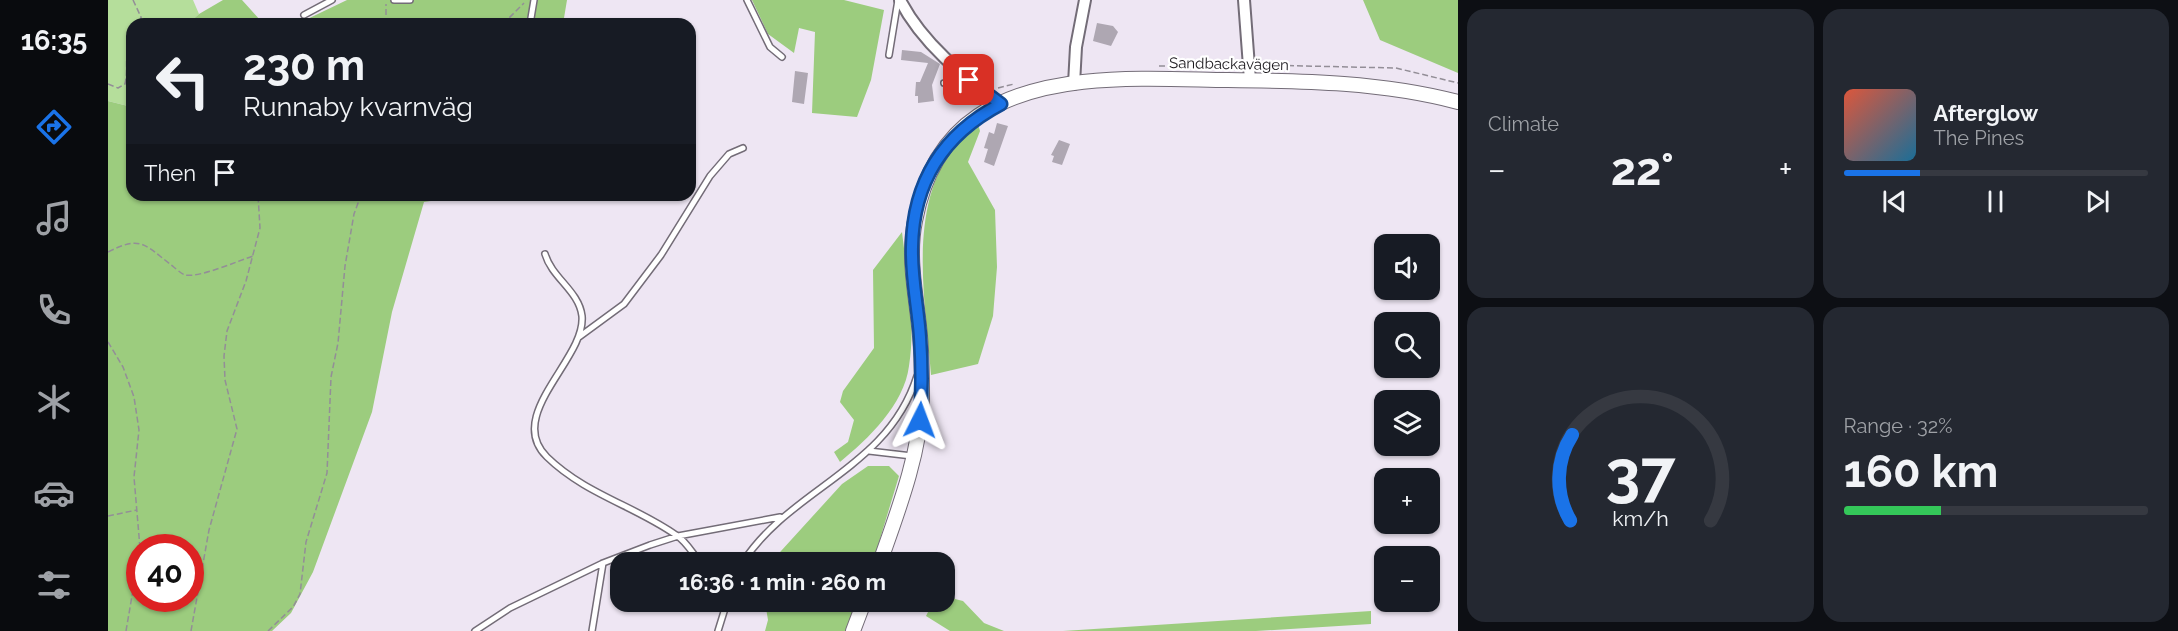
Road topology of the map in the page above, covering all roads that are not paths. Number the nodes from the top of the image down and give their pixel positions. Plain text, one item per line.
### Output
1 (332, 0) edge
2 (394, 0) edge
3 (410, 0) edge
4 (534, 0) edge
5 (747, 0) edge
6 (899, 0) edge
7 (1085, 0) edge
8 (1244, 0) edge
9 (304, 15) dead end
10 (531, 18) edge
11 (889, 55) dead end
12 (782, 57) dead end
13 (969, 80) junction
14 (1250, 80) junction
15 (944, 83) dead end
16 (1074, 84) junction
17 (1458, 102) edge
18 (1001, 104) junction
19 (743, 148) dead end
20 (696, 199) edge
21 (694, 201) edge
22 (545, 254) dead end
23 (578, 338) junction
24 (921, 363) junction
25 (869, 451) junction
26 (913, 457) junction
27 (780, 517) junction
28 (678, 536) junction
29 (692, 552) edge
30 (750, 552) edge
31 (883, 552) edge
32 (603, 563) junction
33 (724, 612) edge
34 (860, 612) edge
35 (475, 631) edge
36 (592, 631) edge
37 (718, 631) edge
38 (853, 631) edge

1 - 9 lane
2 - 3 lane
4 - 10 lane
5 - 12 lane
6 - 11 lane
6 - 13 street
7 - 16 street
8 - 14 street
13 - 15 lane
13 - 18 street
14 - 16 street, Sandbackavägen
14 - 17 street, Sandbackavägen
16 - 18 street, Sandbackavägen
18 - 24 street, Sandbackavägen
19 - 20 lane
21 - 23 lane
22 - 23 lane
23 - 28 lane
24 - 25 lane
24 - 26 street, Sandbackavägen
25 - 26 lane
25 - 27 lane
26 - 31 street, Sandbackavägen
27 - 28 lane
27 - 30 lane
28 - 29 lane
28 - 32 lane
32 - 35 lane
32 - 36 lane
33 - 37 lane
34 - 38 street

